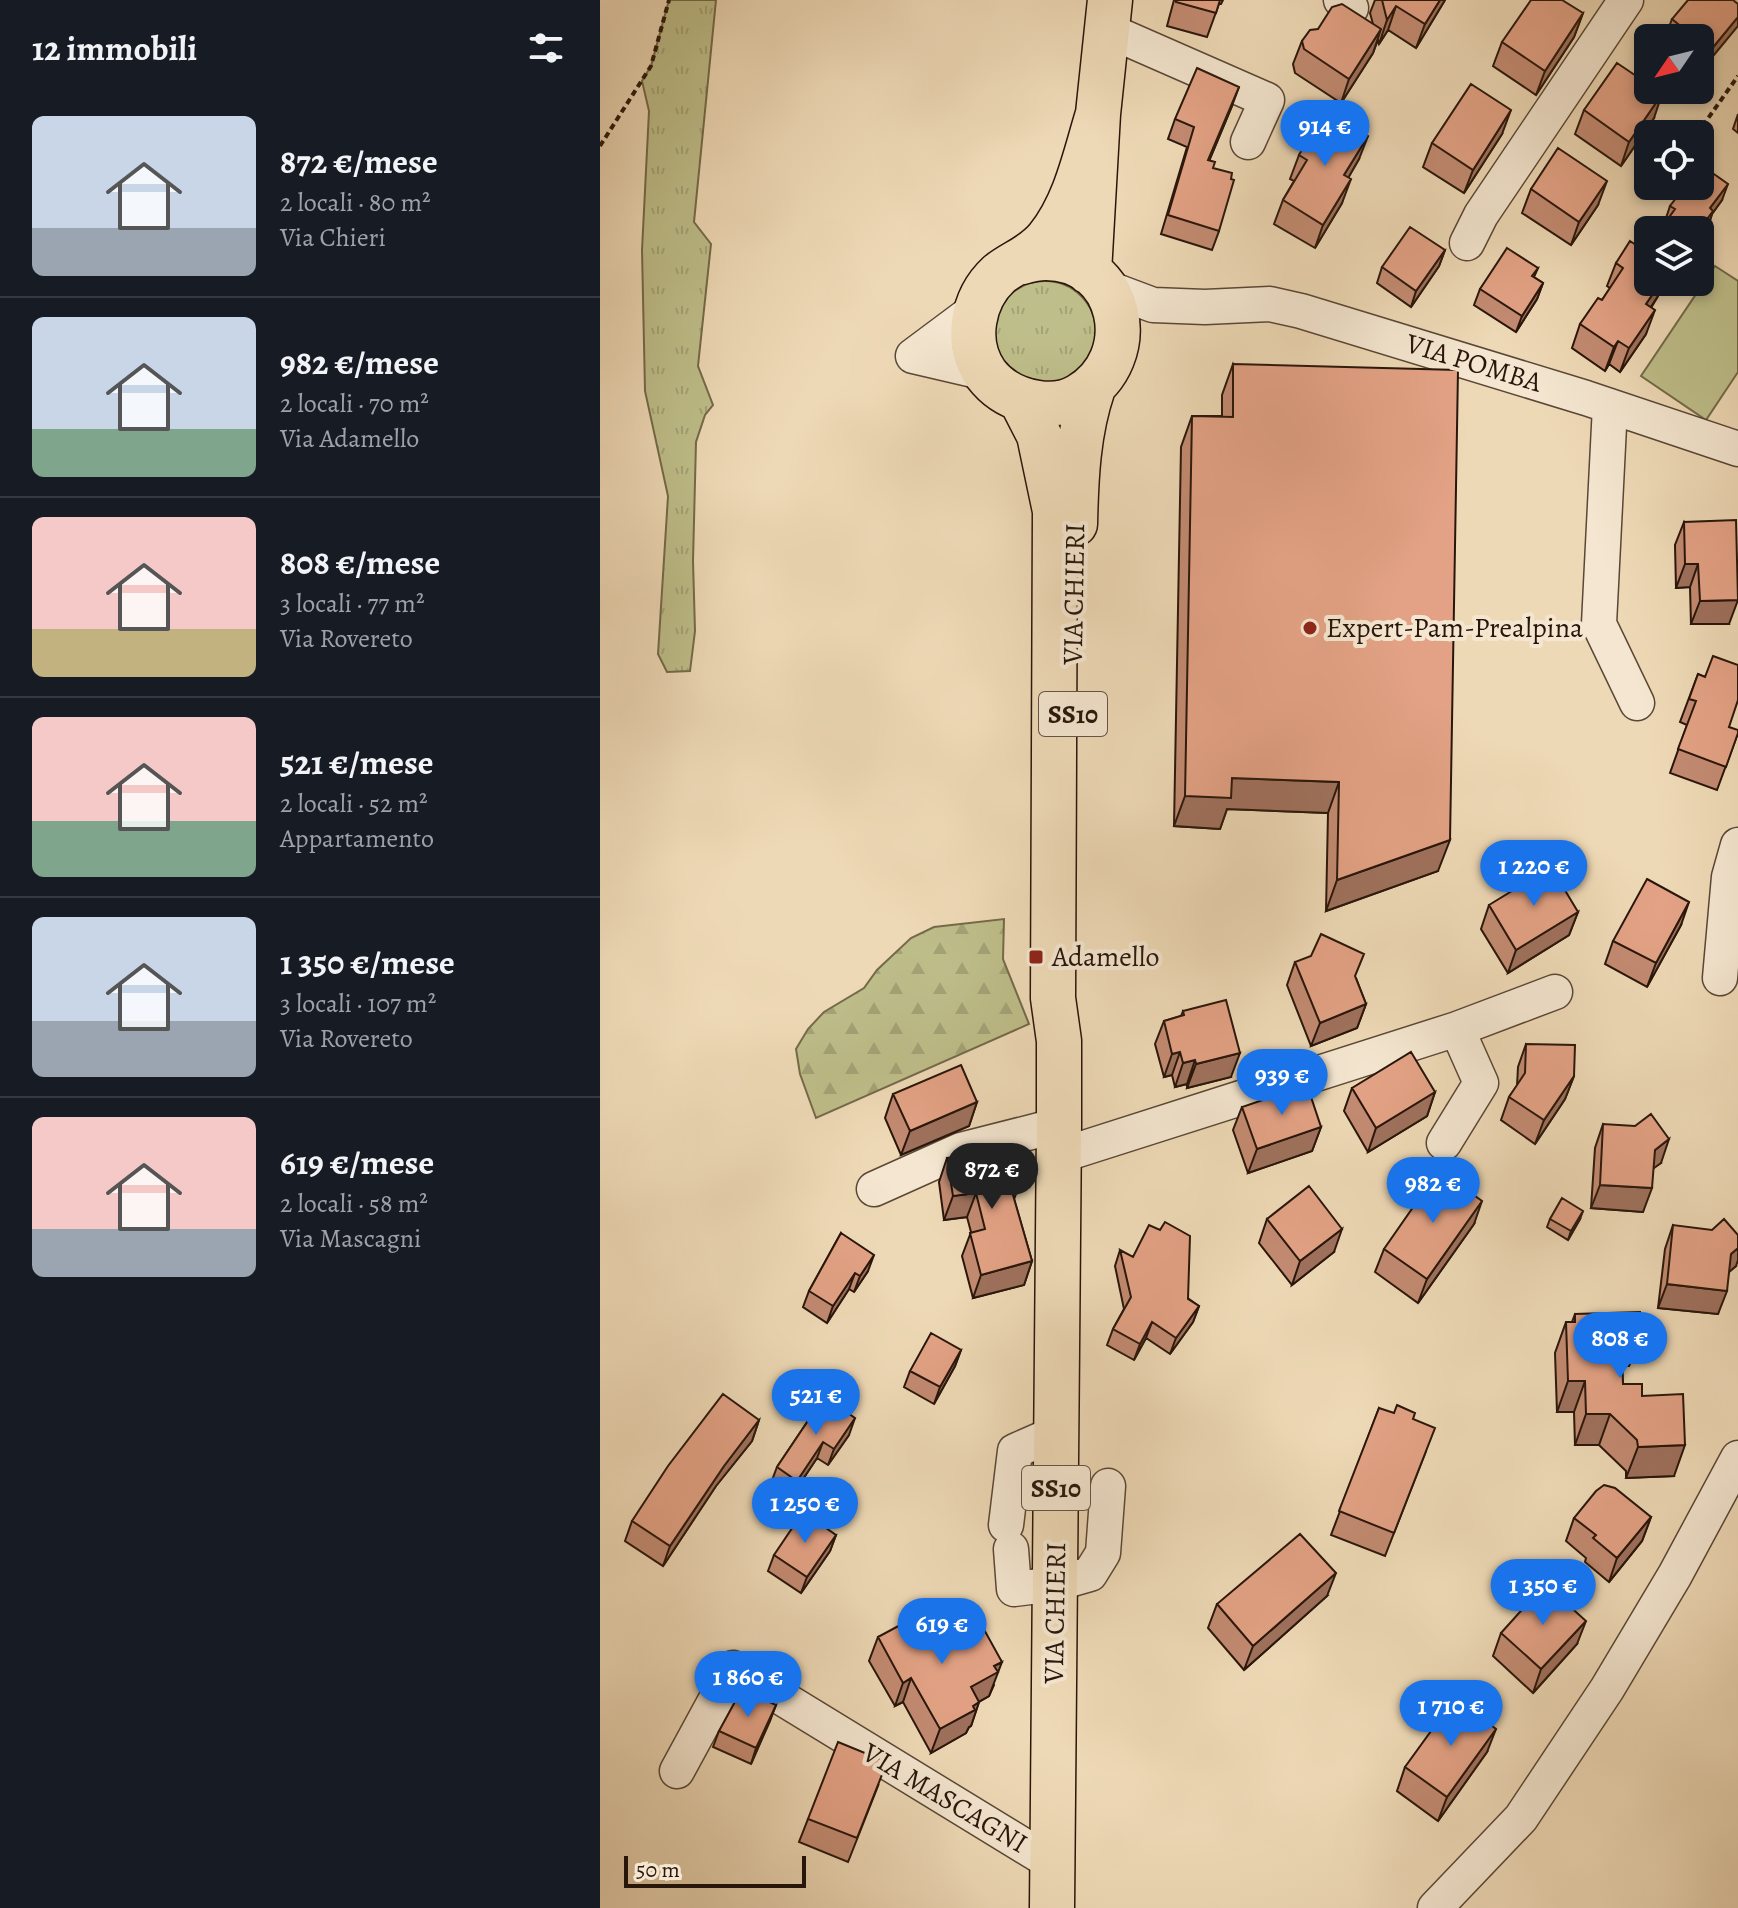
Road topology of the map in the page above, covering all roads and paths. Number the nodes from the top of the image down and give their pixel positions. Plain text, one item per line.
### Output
1 (669, 0) edge
2 (1626, 0) edge
3 (1108, 14) edge
4 (1738, 76) edge
5 (1098, 114) junction
6 (1707, 120) edge
7 (1248, 142) dead end
8 (600, 146) edge
9 (1467, 243) dead end
10 (1022, 262) junction
11 (1097, 280) junction
12 (1205, 307) junction
13 (976, 309) junction
14 (1117, 351) junction
15 (986, 373) junction
16 (1093, 388) junction
17 (1021, 400) junction
18 (1610, 406) junction
19 (1738, 449) edge
20 (1637, 703) dead end
21 (1738, 845) edge
22 (1720, 978) dead end
23 (1555, 992) dead end
24 (1457, 1029) junction
25 (1059, 1055) junction
26 (1068, 1143) junction
27 (1171, 1143) dead end
28 (1444, 1143) dead end
29 (874, 1189) dead end
30 (1056, 1433) junction
31 (1738, 1458) edge
32 (1108, 1486) dead end
33 (1055, 1584) junction
34 (677, 1771) dead end
35 (1052, 1863) junction
36 (1052, 1908) edge
37 (1435, 1908) edge

1 - 8 path
2 - 9 street
3 - 5 main road
3 - 7 street
4 - 6 path
5 - 10 main road
5 - 11 main road
10 - 11 main road
10 - 13 main road
11 - 12 street, VIA POMBA
11 - 14 main road
12 - 14 street, VIA POMBA
12 - 18 street, VIA POMBA
13 - 15 main road
13 - 15 street
14 - 16 main road, VIA CHIERI / SS10
15 - 17 main road, VIA CHIERI / SS10
16 - 17 main road
16 - 25 main road, VIA CHIERI / SS10
17 - 25 main road, VIA CHIERI / SS10
18 - 19 street, VIA POMBA
18 - 20 street
21 - 22 street
23 - 24 street
24 - 26 street
24 - 28 street
25 - 26 main road, VIA CHIERI / SS10
26 - 27 street
26 - 29 street
26 - 30 main road, VIA CHIERI / SS10
30 - 33 main road, VIA CHIERI / SS10
30 - 33 street
31 - 37 street
32 - 33 street
33 - 35 main road, VIA CHIERI / SS10
34 - 35 street, VIA MASCAGNI
35 - 36 main road, VIA CHIERI / SS10

